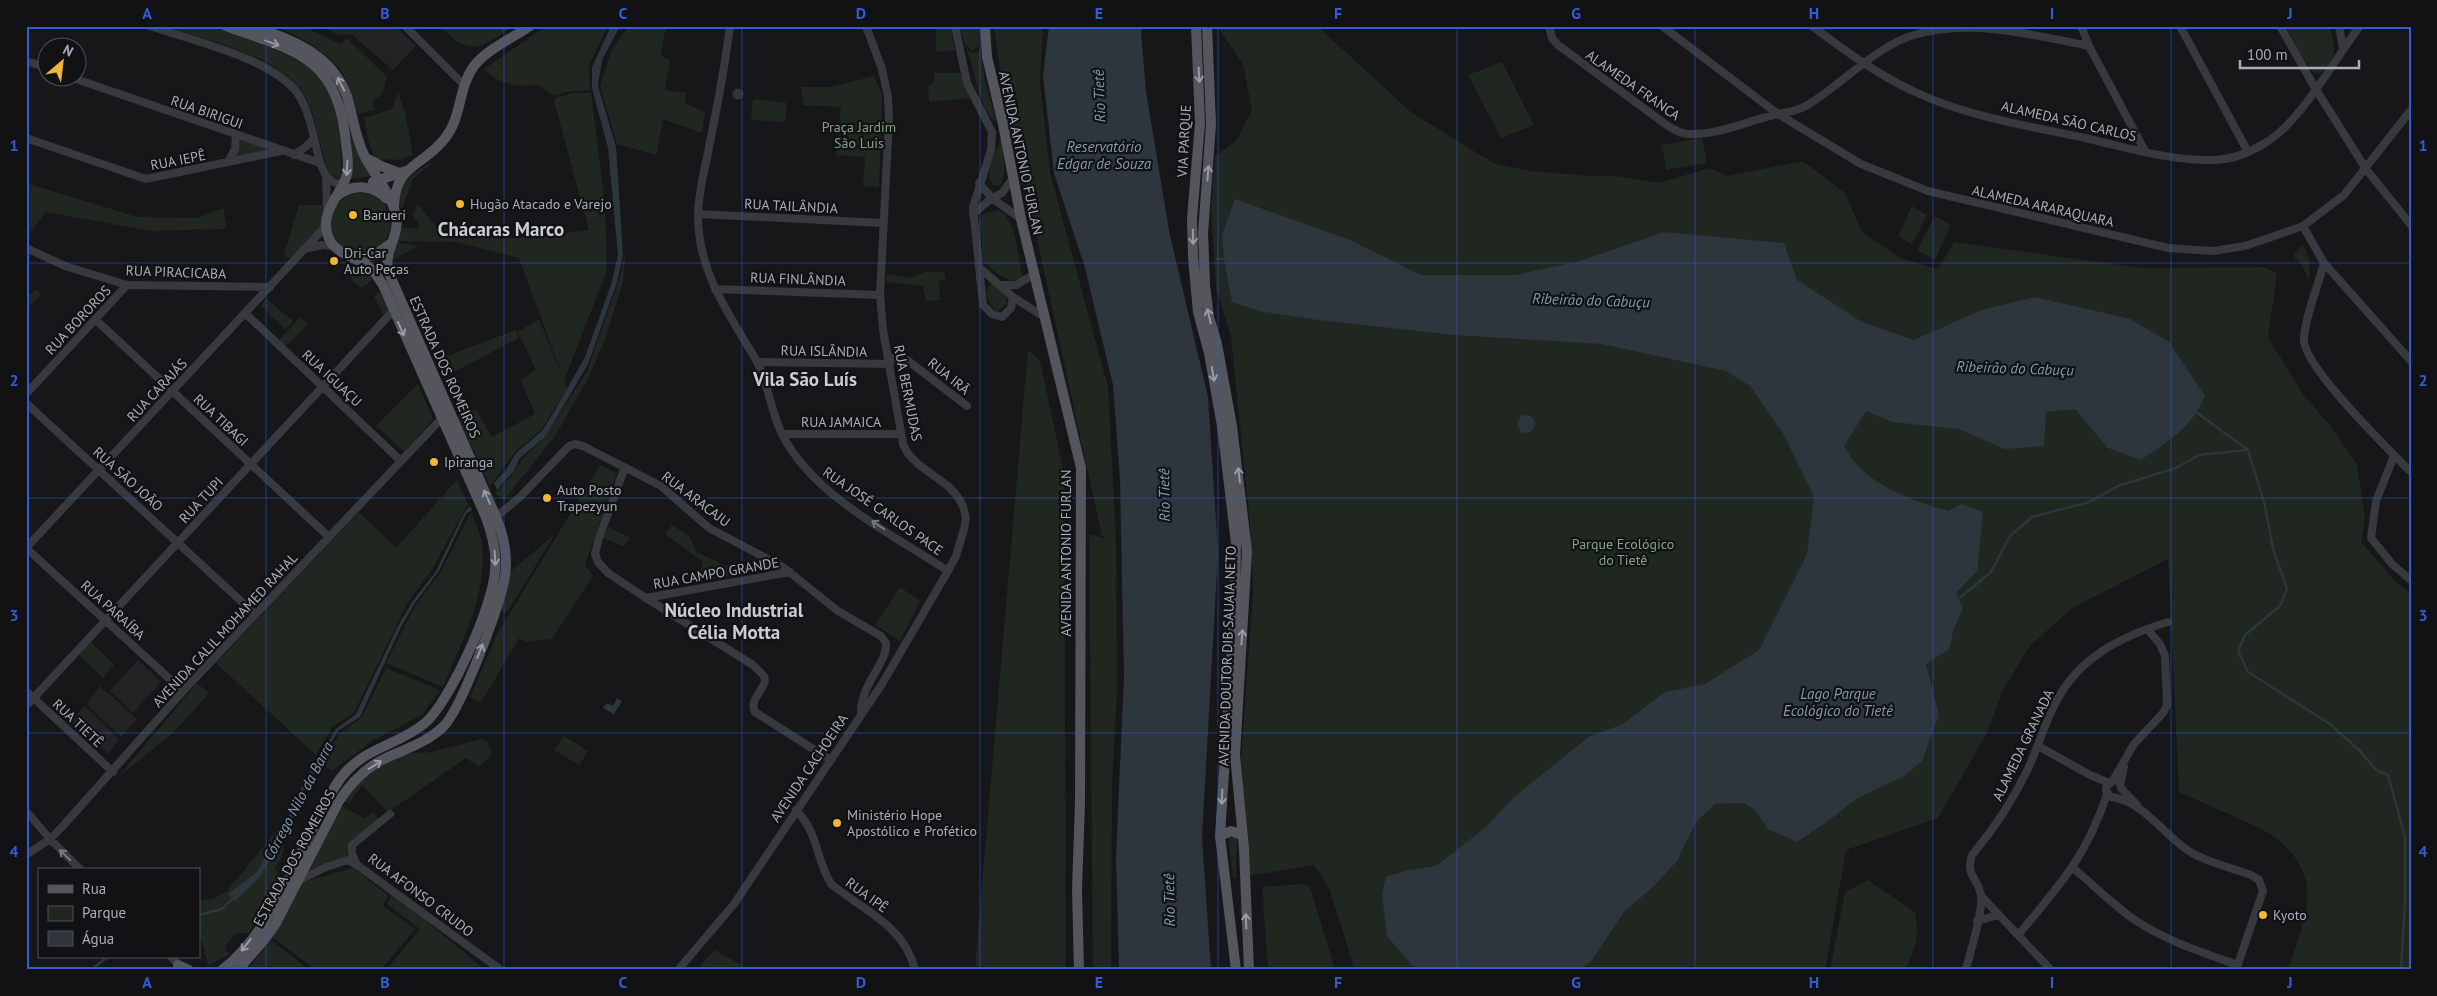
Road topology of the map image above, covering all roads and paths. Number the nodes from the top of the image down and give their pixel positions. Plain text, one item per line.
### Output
1 (150, 26) edge
2 (226, 26) edge
3 (253, 26) edge
4 (406, 26) edge
5 (530, 26) edge
6 (730, 26) edge
7 (866, 26) edge
8 (954, 26) edge
9 (985, 26) edge
10 (1196, 26) edge
11 (1206, 26) edge
12 (1549, 26) edge
13 (1662, 26) edge
14 (1812, 26) edge
15 (2081, 26) edge
16 (2180, 26) edge
17 (2280, 26) edge
18 (2339, 26) edge
19 (2360, 26) edge
20 (2089, 46) junction
21 (2342, 48) junction
22 (26, 61) edge
23 (1865, 64) junction
24 (38, 65) edge
25 (88, 83) edge
26 (463, 84) junction
27 (2315, 88) junction
28 (2411, 110) edge
29 (1778, 114) junction
30 (236, 135) junction
31 (26, 138) edge
32 (314, 138) junction
33 (281, 151) junction
34 (2145, 151) junction
35 (2248, 152) junction
36 (294, 155) junction
37 (365, 157) junction
38 (228, 162) junction
39 (320, 164) junction
40 (2366, 169) junction
41 (402, 172) junction
42 (326, 176) junction
43 (1013, 178) junction
44 (379, 180) junction
45 (979, 184) junction
46 (343, 185) junction
47 (359, 187) junction
48 (992, 198) junction
49 (334, 201) junction
50 (393, 206) junction
51 (326, 214) junction
52 (698, 214) junction
53 (973, 214) junction
54 (1021, 219) junction
55 (883, 223) junction
56 (2411, 225) edge
57 (326, 226) junction
58 (2303, 226) junction
59 (391, 242) junction
60 (334, 246) junction
61 (27, 248) edge
62 (304, 249) junction
63 (353, 257) junction
64 (1193, 257) joint
65 (1204, 257) joint
66 (2324, 263) junction
67 (980, 268) junction
68 (1033, 275) junction
69 (1002, 285) junction
70 (127, 286) junction
71 (270, 287) junction
72 (714, 289) junction
73 (880, 295) junction
74 (1013, 297) junction
75 (393, 310) junction
76 (246, 314) junction
77 (1043, 316) junction
78 (96, 320) junction
79 (889, 360) junction
80 (2411, 361) edge
81 (757, 362) junction
82 (323, 388) junction
83 (173, 392) junction
84 (26, 394) edge
85 (26, 403) edge
86 (967, 406) dead end
87 (441, 420) junction
88 (782, 434) junction
89 (901, 434) junction
90 (2394, 456) junction
91 (401, 461) junction
92 (251, 466) junction
93 (625, 467) junction
94 (100, 470) junction
95 (2411, 472) edge
96 (496, 517) junction
97 (330, 537) junction
98 (179, 542) junction
99 (26, 548) edge
100 (948, 571) junction
101 (790, 572) junction
102 (2411, 580) edge
103 (646, 598) junction
104 (255, 614) junction
105 (106, 621) junction
106 (2168, 622) dead end
107 (2147, 629) junction
108 (183, 691) junction
109 (26, 692) edge
110 (33, 698) junction
111 (26, 706) edge
112 (861, 712) junction
113 (426, 722) junction
114 (430, 737) junction
115 (2038, 746) junction
116 (829, 759) junction
117 (113, 772) junction
118 (2114, 790) junction
119 (796, 810) junction
120 (26, 811) edge
121 (390, 814) dead end
122 (1242, 835) junction
123 (1220, 836) junction
124 (50, 839) junction
125 (26, 855) edge
126 (357, 865) junction
127 (79, 868) edge
128 (2074, 868) junction
129 (298, 881) junction
130 (1225, 883) junction
131 (1244, 885) junction
132 (1981, 896) junction
133 (1998, 915) junction
134 (1977, 921) junction
135 (2018, 935) junction
136 (178, 964) edge
137 (2237, 967) edge
138 (189, 970) edge
139 (222, 970) edge
140 (238, 970) edge
141 (501, 970) edge
142 (678, 970) edge
143 (915, 970) edge
144 (1079, 970) edge
145 (1236, 970) edge
146 (1249, 970) edge
147 (1966, 970) edge
148 (2051, 970) edge

1 - 32 street
2 -> 46 main road
37 -> 3 main road, ESTRADA DOS ROMEIROS
4 - 26 street
5 - 26 main road
6 - 52 street, RUA JOSÉ CARLOS PACE
7 - 55 street, RUA BERMUDAS
8 - 45 street
9 - 43 main road, AVENIDA ANTONIO FURLAN
10 -> 64 main road, VIA PARQUE
65 -> 11 main road, VIA PARQUE
12 - 29 street, ALAMEDA FRANCA
13 - 29 street, ALAMEDA ARARAQUARA
14 - 23 street, ALAMEDA SÃO CARLOS
15 - 20 street
16 - 35 street
17 - 27 street
18 - 21 street
19 - 21 street, ALAMEDA SÃO CARLOS
20 - 23 street, ALAMEDA FRANCA
20 - 34 street
21 - 27 street, ALAMEDA SÃO CARLOS
22 - 24 street
23 - 29 street, ALAMEDA FRANCA
23 - 34 street, ALAMEDA SÃO CARLOS
25 - 30 street, RUA BIRIGUI
26 - 41 main road
27 - 35 street, ALAMEDA SÃO CARLOS
27 - 40 street
28 - 40 street, ALAMEDA ARARAQUARA
29 - 58 street, ALAMEDA ARARAQUARA
30 - 33 street, RUA BIRIGUI
30 - 38 street
31 - 38 street, RUA IEPÊ
32 - 36 street
32 - 39 street
33 - 36 street, RUA BIRIGUI
33 - 38 street, RUA IEPÊ
34 - 35 street, ALAMEDA SÃO CARLOS
36 - 39 street, RUA BIRIGUI
37 - 41 main road
37 - 44 main road, ESTRADA DOS ROMEIROS
39 - 42 street
40 - 56 street
40 - 58 street, ALAMEDA ARARAQUARA
41 - 44 main road
41 - 50 main road
42 - 46 street
42 - 51 street
43 - 48 street
43 - 54 main road, AVENIDA ANTONIO FURLAN
44 - 47 main road
44 - 50 main road, ESTRADA DOS ROMEIROS
45 - 48 street
45 - 53 street
46 - 47 street
46 - 49 main road
47 - 49 main road
47 - 50 main road
48 - 53 street
48 - 54 street
49 - 51 main road
50 - 59 main road, ESTRADA DOS ROMEIROS
51 - 57 main road
52 - 55 street, RUA TAILÂNDIA
52 - 72 street, RUA JOSÉ CARLOS PACE
53 - 67 street
54 - 68 main road, AVENIDA ANTONIO FURLAN
55 - 73 street, RUA BERMUDAS
57 - 60 main road
57 - 62 street, RUA CARAJÁS
58 - 66 street
59 - 63 main road
96 -> 59 main road, ESTRADA DOS ROMEIROS
60 - 62 street
60 - 63 main road, ESTRADA DOS ROMEIROS
61 - 70 street, RUA PIRACICABA
62 - 71 street, RUA CARAJÁS
63 - 75 main road, ESTRADA DOS ROMEIROS
64 -> 123 main road, AVENIDA DOUTOR DIB SAUAIA NETO
122 -> 65 main road, AVENIDA DOUTOR DIB SAUAIA NETO
66 - 80 street
66 - 90 street
67 - 69 street
67 - 74 street
68 - 69 street
68 - 77 main road, AVENIDA ANTONIO FURLAN
69 - 74 street
70 - 71 street, RUA PIRACICABA
70 - 78 street, RUA BOROROS
71 - 76 street, RUA CARAJÁS
72 - 73 street, RUA FINLÂNDIA
72 - 81 street, RUA JOSÉ CARLOS PACE
73 - 79 street, RUA BERMUDAS
74 - 77 street
75 - 82 street, RUA TUPI
75 -> 87 main road, ESTRADA DOS ROMEIROS
76 - 82 street, RUA IGUAÇU
76 - 83 street, RUA CARAJÁS
77 - 144 main road, AVENIDA ANTONIO FURLAN
78 - 83 street, RUA TIBAGI
78 - 84 street, RUA BOROROS
79 - 81 street, RUA ISLÂNDIA
79 - 86 street, RUA IRÃ
79 - 89 street, RUA BERMUDAS
81 - 88 street, RUA JOSÉ CARLOS PACE
82 - 91 street, RUA IGUAÇU
82 - 92 street, RUA TUPI
83 - 92 street, RUA TIBAGI
83 - 94 street, RUA CARAJÁS
85 - 94 street, RUA SÃO JOÃO
87 - 91 street, AVENIDA CALIL MOHAMED RAHAL
87 -> 113 main road, ESTRADA DOS ROMEIROS
88 - 89 street, RUA JAMAICA
100 -> 88 street, RUA JOSÉ CARLOS PACE
89 - 100 street, RUA BERMUDAS
90 - 95 street
90 - 102 street
91 - 97 street, AVENIDA CALIL MOHAMED RAHAL
92 - 97 street, RUA TIBAGI
92 - 98 street, RUA TUPI
93 - 96 street, RUA ARACAJU
93 - 101 street, RUA ARACAJU
93 - 103 street
94 - 98 street, RUA SÃO JOÃO
94 - 99 street, RUA CARAJÁS
114 -> 96 main road, ESTRADA DOS ROMEIROS
97 - 104 street, AVENIDA CALIL MOHAMED RAHAL
98 - 104 street, RUA SÃO JOÃO
98 - 105 street, RUA TUPI
99 - 105 street, RUA PARAÍBA
100 - 112 street, AVENIDA CACHOEIRA
101 - 103 street, RUA CAMPO GRANDE
101 - 112 street, RUA ARACAJU
103 - 116 street
104 - 108 street, AVENIDA CALIL MOHAMED RAHAL
105 - 108 street, RUA PARAÍBA
105 - 110 street, RUA TUPI
106 - 107 street, ALAMEDA GRANADA
107 - 115 street, ALAMEDA GRANADA
107 - 118 street
108 - 117 street, AVENIDA CALIL MOHAMED RAHAL
109 - 110 street, RUA TIETÊ
110 - 111 street, RUA TUPI
110 - 117 street, RUA TIETÊ
112 - 116 street, AVENIDA CACHOEIRA
113 - 114 main road
113 -> 139 main road, ESTRADA DOS ROMEIROS
129 -> 114 main road, ESTRADA DOS ROMEIROS
115 - 118 street
115 - 132 street, ALAMEDA GRANADA
116 - 119 street, AVENIDA CACHOEIRA
117 - 124 street, AVENIDA CALIL MOHAMED RAHAL
118 - 128 street
118 - 137 street
119 - 142 street, AVENIDA CACHOEIRA
119 - 143 street, RUA IPÊ
120 - 124 street
121 - 126 street, RUA AFONSO CRUDO
122 - 123 main road
122 - 131 main road, AVENIDA DOUTOR DIB SAUAIA NETO
123 - 130 main road, AVENIDA DOUTOR DIB SAUAIA NETO
124 - 125 street, AVENIDA CALIL MOHAMED RAHAL
127 -> 124 street
126 - 129 street
126 - 141 street, RUA AFONSO CRUDO
128 - 135 street
128 - 137 street
129 - 140 main road, ESTRADA DOS ROMEIROS
130 - 131 main road
130 - 145 main road, AVENIDA DOUTOR DIB SAUAIA NETO
146 -> 131 main road, AVENIDA DOUTOR DIB SAUAIA NETO
132 - 133 street, ALAMEDA GRANADA
132 - 134 street
133 - 134 street
133 - 135 street, ALAMEDA GRANADA
134 - 147 street
135 - 148 street, ALAMEDA GRANADA
136 - 138 main road

